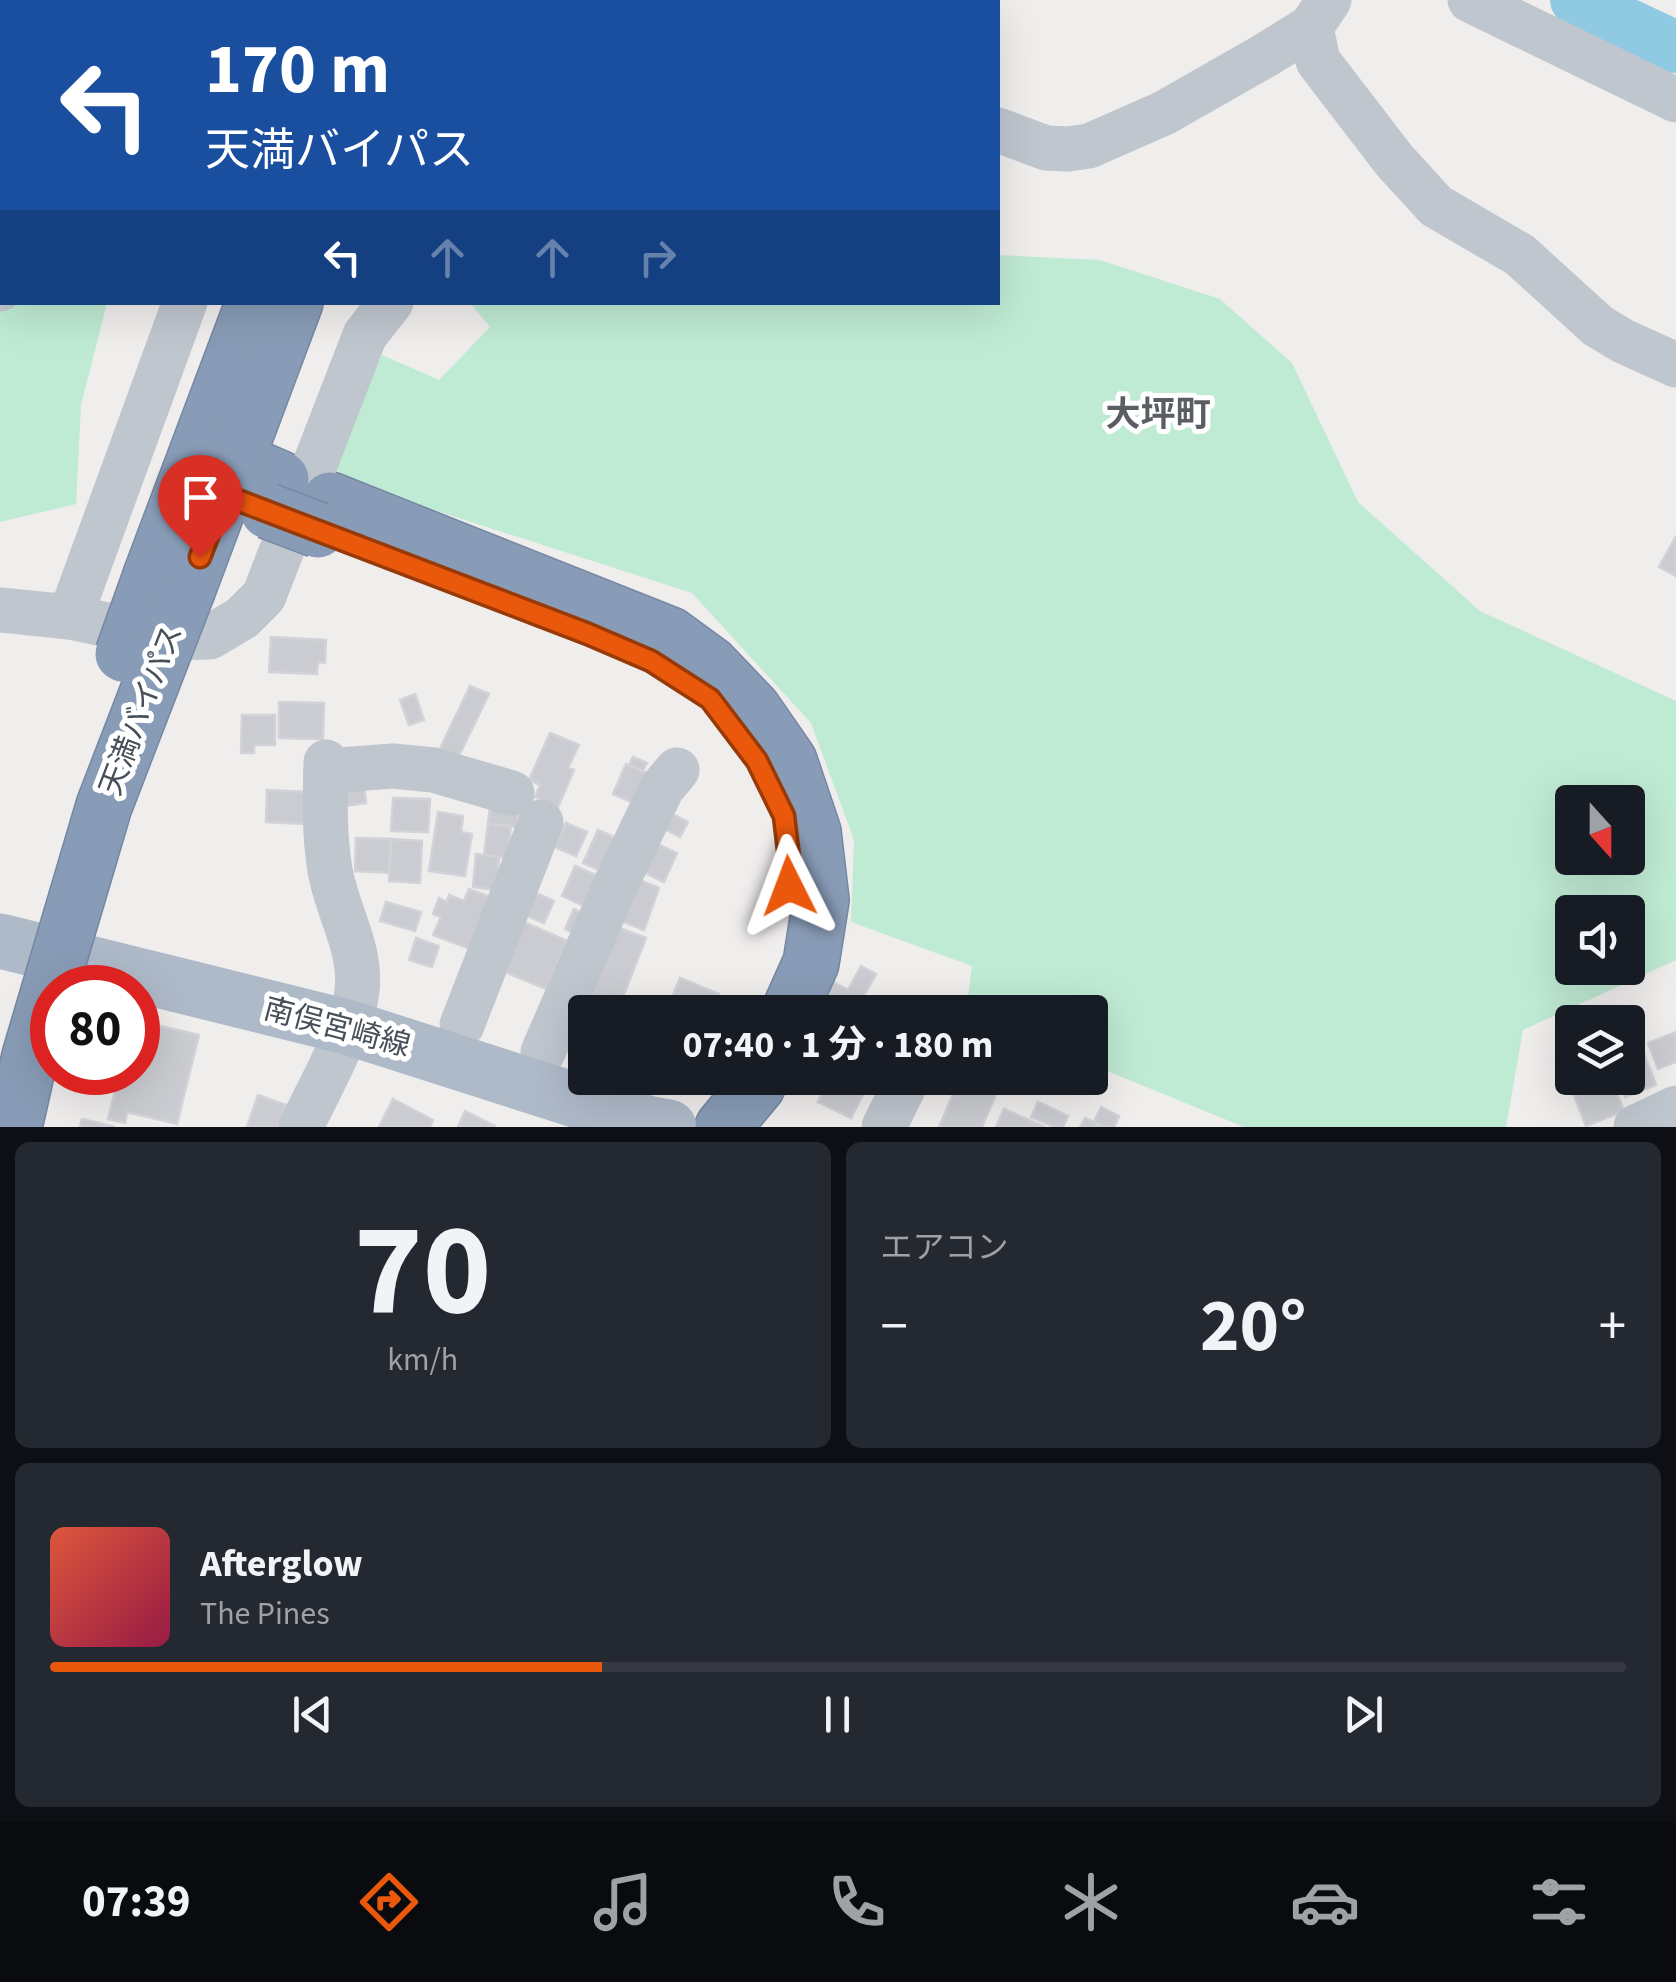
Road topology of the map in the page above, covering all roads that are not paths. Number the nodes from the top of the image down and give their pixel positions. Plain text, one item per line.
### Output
1 (1470, 0) edge
2 (1320, 14) edge
3 (1676, 100) edge
4 (1000, 131) edge
5 (185, 305) edge
6 (254, 305) edge
7 (294, 305) edge
8 (389, 305) edge
9 (1676, 365) edge
10 (232, 480) junction
11 (324, 515) junction
12 (170, 581) junction
13 (0, 610) edge
14 (70, 616) junction
15 (677, 770) dead end
16 (0, 907) edge
17 (0, 941) edge
18 (763, 995) edge
19 (797, 995) edge
20 (354, 1001) junction
21 (462, 1025) junction
22 (0, 1037) edge
23 (564, 1059) edge
24 (661, 1095) edge
25 (727, 1095) edge
26 (749, 1095) edge
27 (900, 1095) edge
28 (1676, 1108) edge
29 (14, 1127) edge
30 (300, 1127) edge
31 (669, 1127) edge
32 (704, 1127) edge
33 (720, 1127) edge
34 (884, 1127) edge
35 (1636, 1127) edge

1 - 3 street
2 - 4 street
2 - 9 street
5 - 14 street
6 - 10 highway, 天満バイパス
7 - 10 highway, 天満バイパス
8 - 14 street
10 - 11 highway, bridge
10 - 12 highway, 天満バイパス
11 - 18 highway
11 - 19 highway
12 - 22 highway, 天満バイパス, bridge
12 - 29 highway, 天満バイパス, bridge
13 - 14 street
15 - 23 street
16 - 20 main road, 南俣宮崎線
17 - 20 main road, 南俣宮崎線
20 - 21 main road, 南俣宮崎線
20 - 21 street
20 - 30 street
20 - 31 main road, 南俣宮崎線
21 - 23 main road, 南俣宮崎線
24 - 32 main road
25 - 33 highway
26 - 33 highway
27 - 34 street
28 - 35 street

